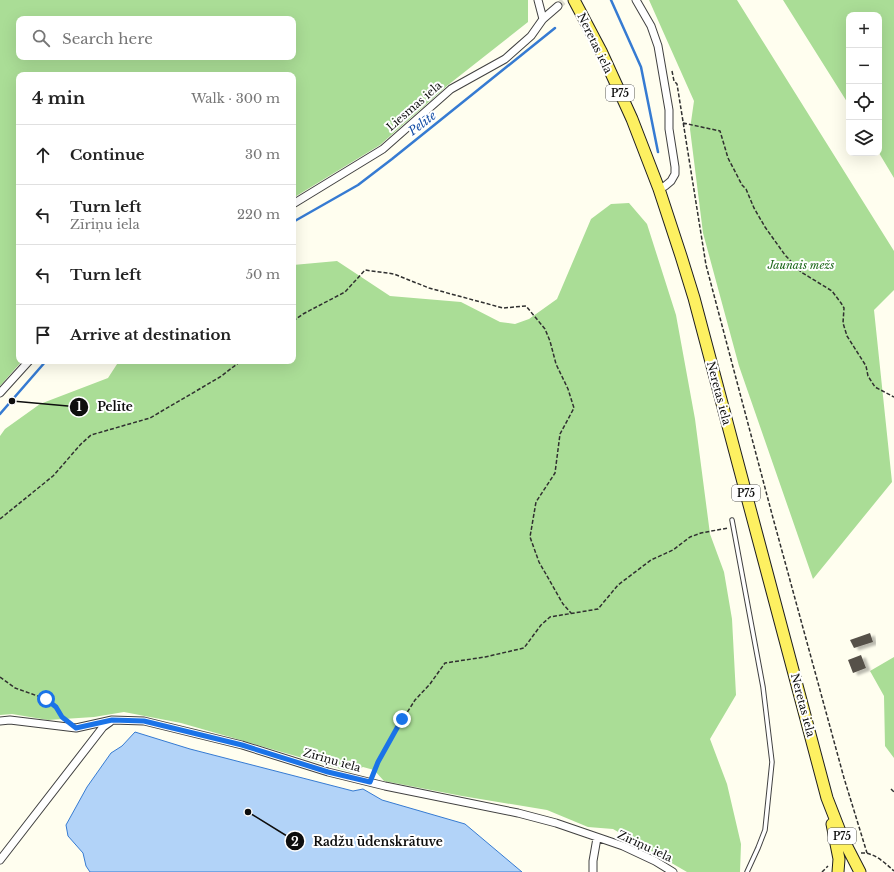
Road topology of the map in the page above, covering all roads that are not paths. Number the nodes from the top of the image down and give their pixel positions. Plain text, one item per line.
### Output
1 (538, 0) edge
2 (574, 0) edge
3 (636, 0) edge
4 (558, 6) tunnel mouth
5 (543, 19) junction
6 (659, 190) junction
7 (296, 202) edge
8 (26, 364) edge
9 (0, 393) edge
10 (732, 520) dead end
11 (112, 720) junction
12 (0, 721) edge
13 (827, 798) junction
14 (597, 838) junction
15 (0, 860) edge
16 (593, 872) edge
17 (673, 872) edge
18 (747, 872) edge
19 (838, 872) edge
20 (860, 872) edge

1 - 5 street
2 - 6 main road, Neretas iela / P75
3 - 6 street
4 - 5 street, Liesmas iela
5 - 7 street, Liesmas iela
6 - 13 main road, Neretas iela / P75
8 - 9 street
10 - 18 lane
11 - 12 street, Zīriņu iela
11 - 14 street, Zīriņu iela
11 - 15 street
13 - 19 main road, Neretas iela
13 - 20 main road, Neretas iela / P75
14 - 16 street
14 - 17 street, Zīriņu iela

